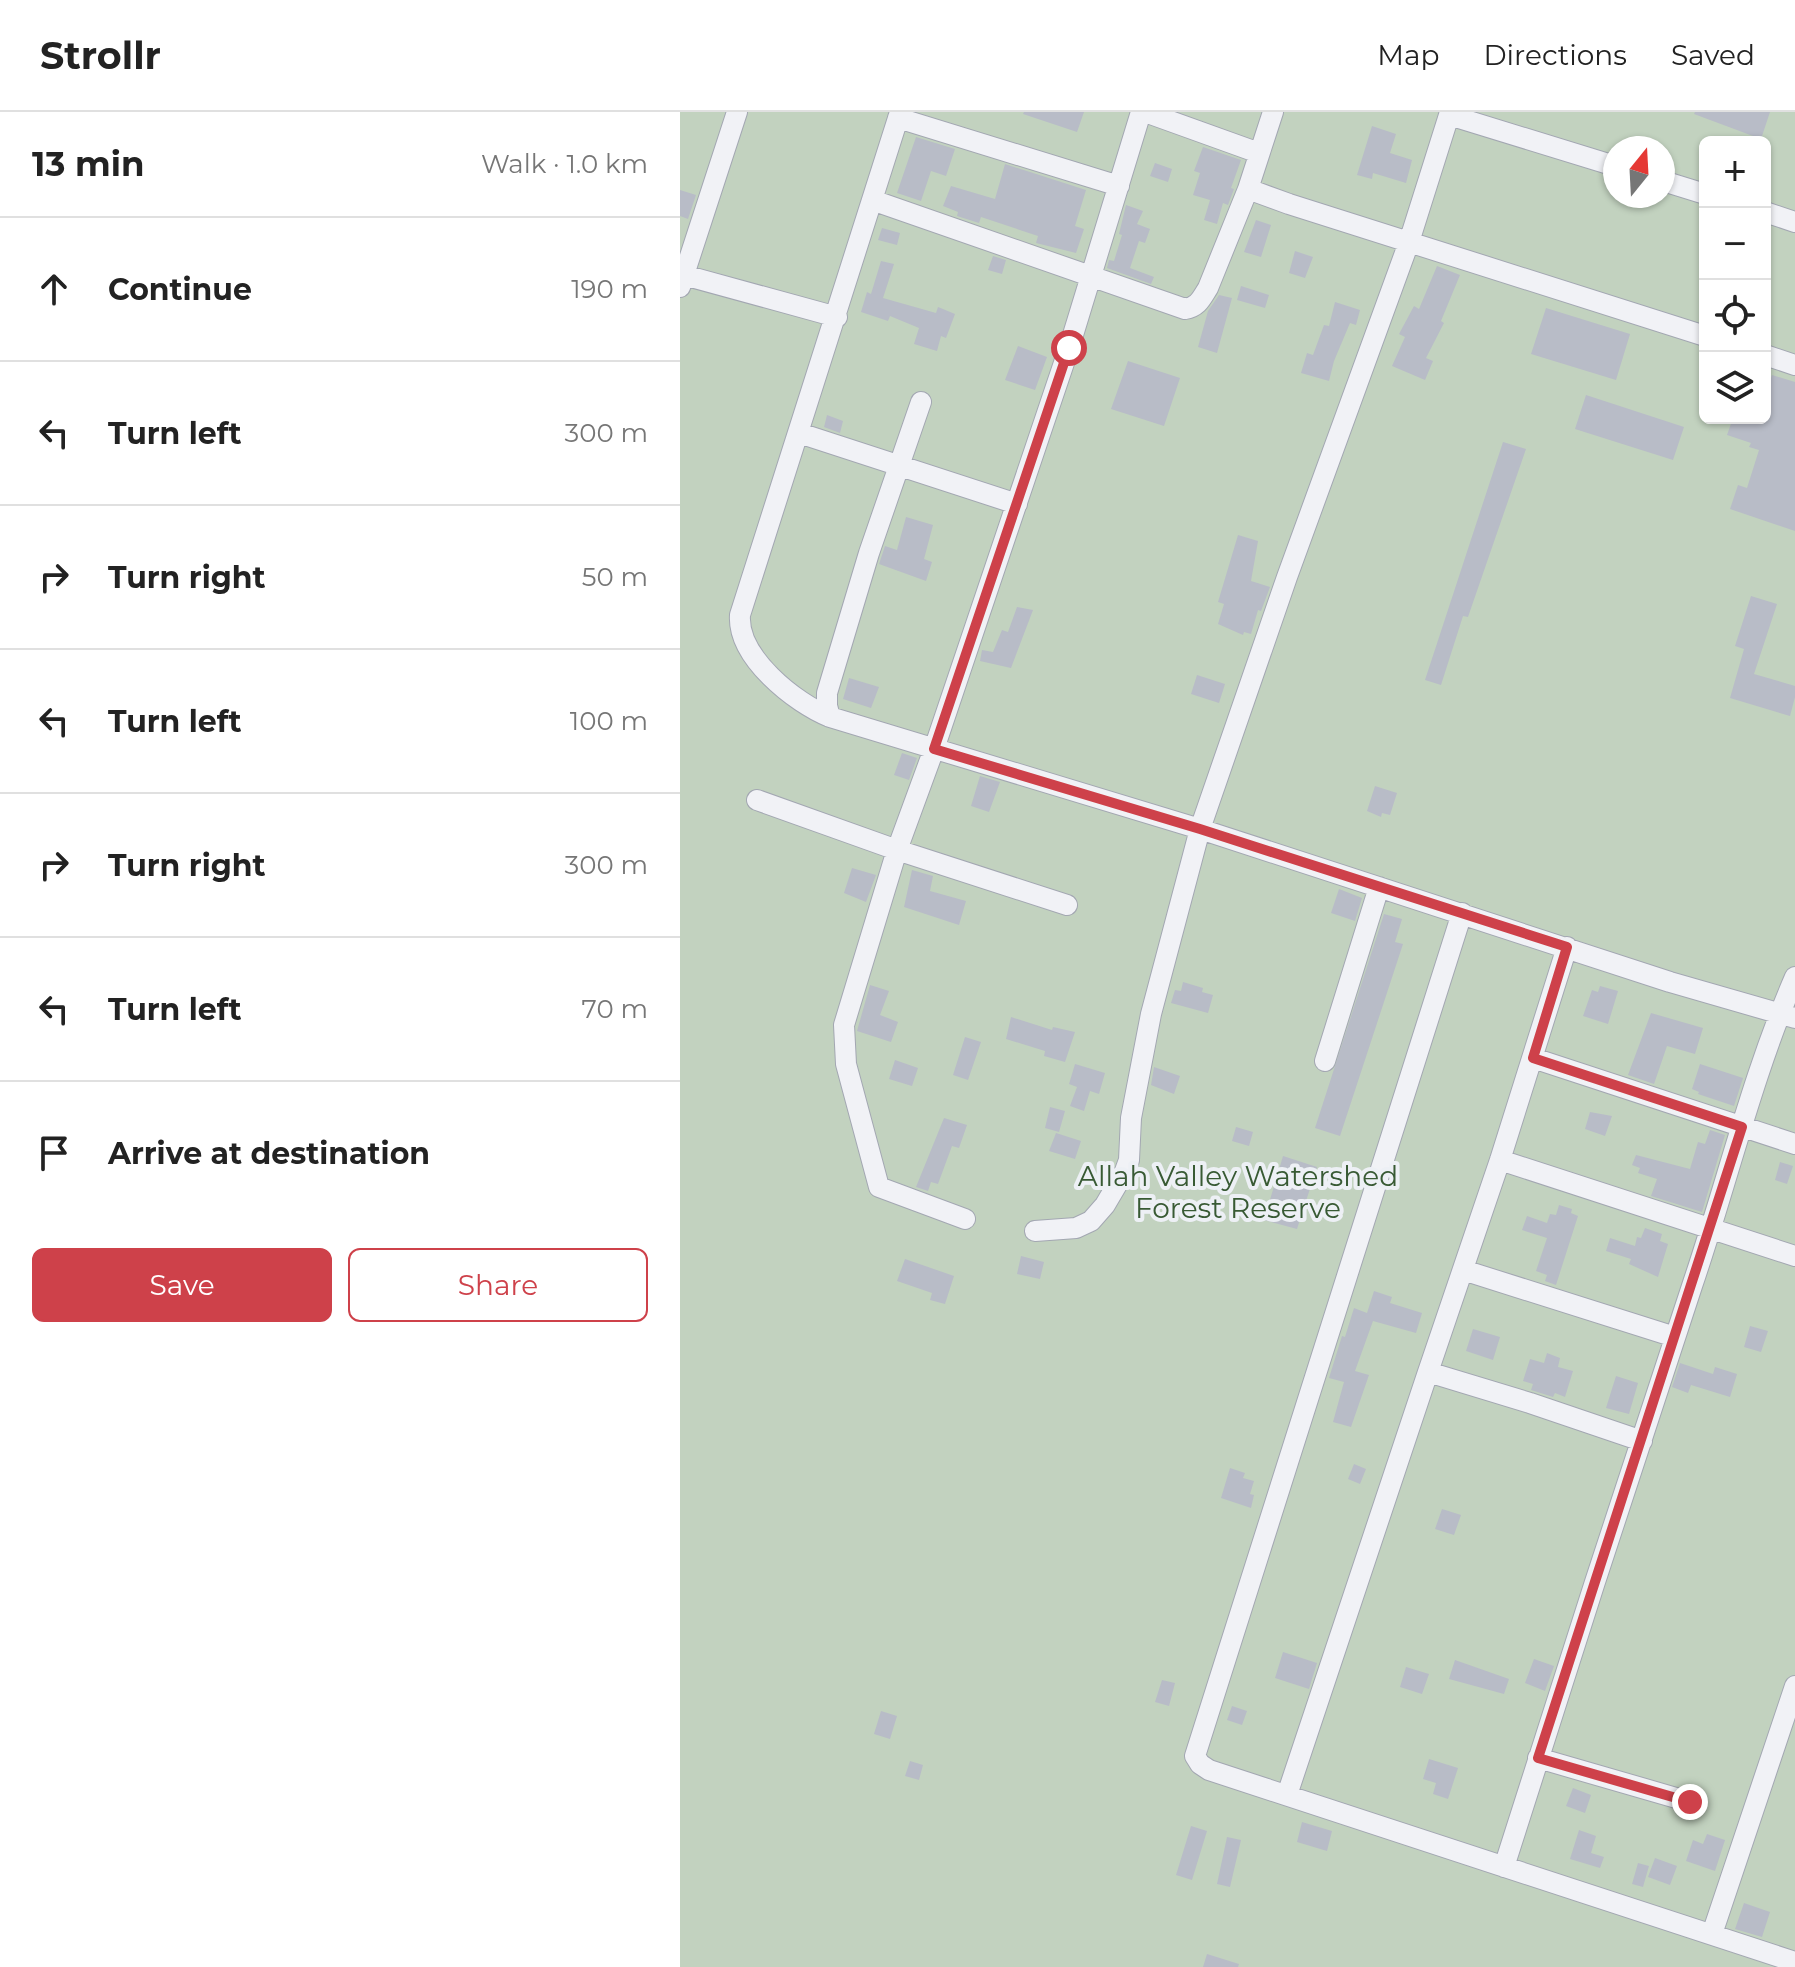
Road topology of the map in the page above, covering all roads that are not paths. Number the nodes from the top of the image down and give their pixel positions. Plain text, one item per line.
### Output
1 (737, 112) edge
2 (1143, 112) edge
3 (1273, 112) edge
4 (1449, 114) edge
5 (899, 115) edge
6 (1259, 153) junction
7 (1603, 162) edge
8 (1675, 185) edge
9 (1119, 186) junction
10 (1248, 189) junction
11 (1699, 192) edge
12 (872, 200) junction
13 (1771, 214) edge
14 (1795, 222) edge
15 (1409, 242) junction
16 (1092, 277) junction
17 (681, 279) edge
18 (837, 317) junction
19 (1699, 334) edge
20 (1771, 357) edge
21 (1795, 365) edge
22 (921, 402) dead end
23 (799, 433) junction
24 (898, 466) junction
25 (1017, 504) junction
26 (830, 717) junction
27 (934, 749) junction
28 (757, 800) dead end
29 (1200, 829) junction
30 (897, 850) junction
31 (1379, 887) junction
32 (1067, 905) dead end
33 (1462, 913) junction
34 (1567, 947) junction
35 (1795, 977) edge
36 (1787, 1016) edge
37 (1533, 1058) junction
38 (1325, 1061) dead end
39 (1742, 1127) junction
40 (1795, 1144) edge
41 (1500, 1160) junction
42 (965, 1219) dead end
43 (1710, 1229) junction
44 (1035, 1231) dead end
45 (1795, 1256) edge
46 (1463, 1270) junction
47 (1675, 1337) junction
48 (1428, 1372) junction
49 (1642, 1441) junction
50 (1795, 1686) edge
51 (1538, 1758) junction
52 (1287, 1795) junction
53 (1690, 1802) dead end
54 (1504, 1867) junction
55 (1712, 1934) junction
56 (1795, 1962) edge

1 - 17 street
2 - 6 street
2 - 9 street
3 - 6 street
4 - 7 street
4 - 15 street
5 - 9 street
5 - 12 street
6 - 10 street
8 - 11 street
9 - 16 street
10 - 15 street
10 - 16 street
12 - 16 street
12 - 18 street
13 - 14 street
15 - 19 street
15 - 29 street
16 - 25 street
17 - 18 street
18 - 23 street
20 - 21 street
22 - 24 street
23 - 24 street
23 - 26 street
24 - 25 street
24 - 26 street
25 - 27 street
26 - 27 street
27 - 29 street
27 - 30 street
28 - 30 street
29 - 31 street
29 - 44 street
30 - 32 street
30 - 42 street
31 - 33 street
31 - 38 street
33 - 34 street
33 - 52 street
34 - 36 street
34 - 37 street
35 - 36 street
36 - 39 street
37 - 39 street
37 - 41 street
39 - 40 street
39 - 43 street
41 - 43 street
41 - 46 street
43 - 45 street
43 - 47 street
46 - 47 street
46 - 48 street
47 - 49 street
48 - 49 street
48 - 52 street
49 - 51 street
50 - 55 street
51 - 53 street
51 - 54 street
52 - 54 street
54 - 55 street
55 - 56 street

